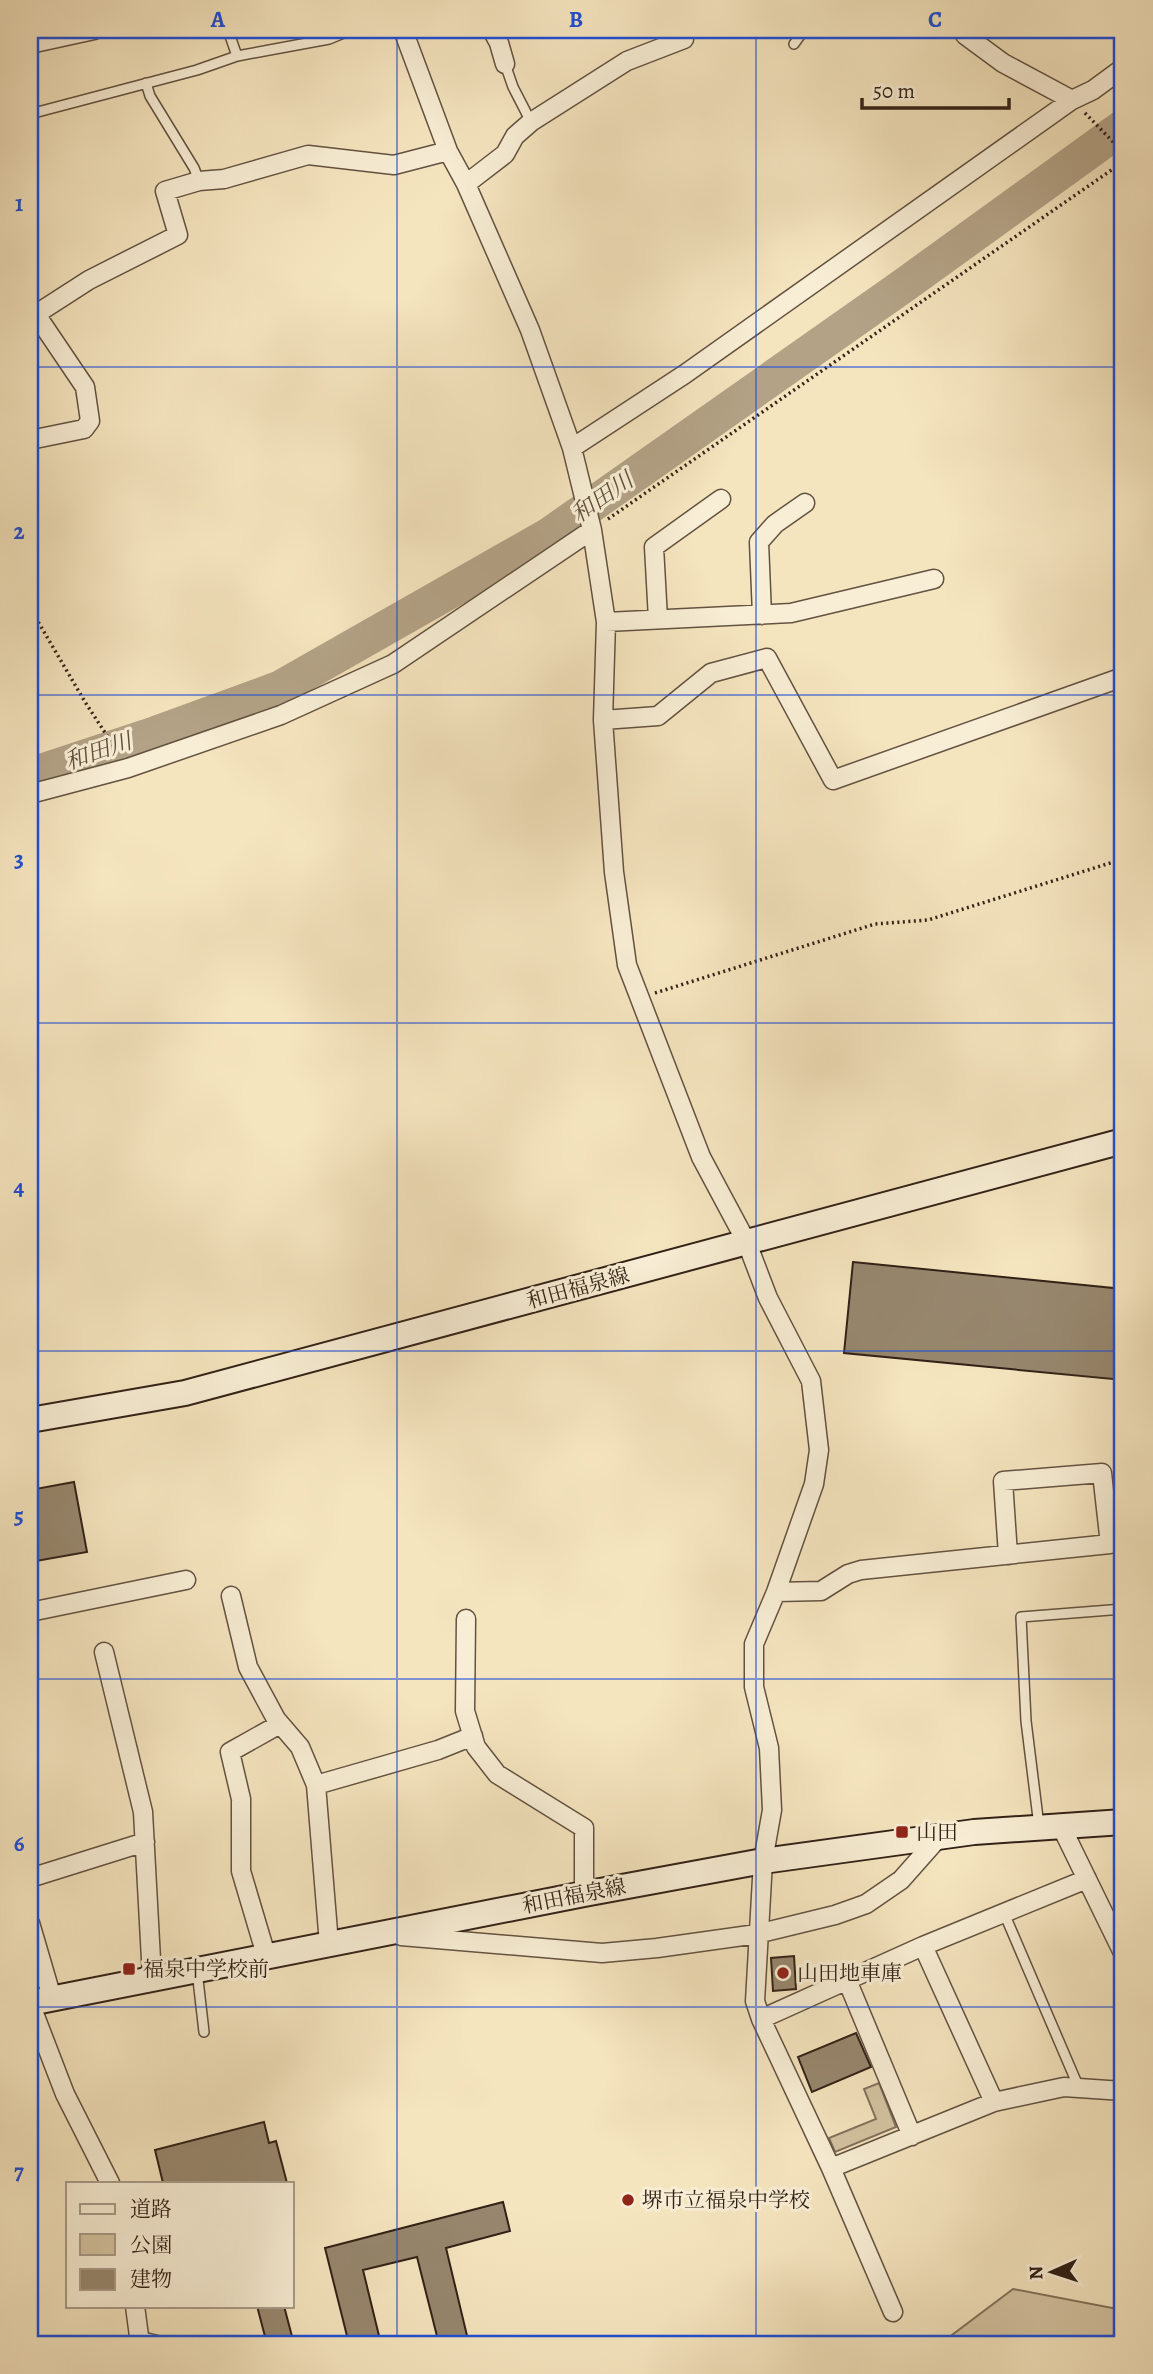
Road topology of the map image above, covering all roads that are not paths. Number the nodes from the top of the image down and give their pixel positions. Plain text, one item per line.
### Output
1 (94, 30) edge
2 (228, 30) edge
3 (351, 30) edge
4 (403, 30) edge
5 (492, 30) edge
6 (804, 30) edge
7 (965, 35) dead end
8 (684, 39) dead end
9 (30, 44) edge
10 (794, 44) dead end
11 (237, 56) junction
12 (505, 64) joint
13 (1123, 68) edge
14 (146, 83) junction
15 (1072, 100) junction
16 (30, 114) edge
17 (531, 122) junction
18 (448, 151) junction
19 (199, 181) junction
20 (466, 184) junction
21 (33, 317) edge
22 (30, 440) edge
23 (572, 448) junction
24 (721, 499) dead end
25 (805, 503) dead end
26 (590, 524) junction
27 (933, 579) dead end
28 (762, 615) junction
29 (657, 620) junction
30 (606, 622) junction
31 (1123, 677) edge
32 (603, 720) junction
33 (30, 794) edge
34 (1123, 1141) edge
35 (747, 1243) junction
36 (30, 1420) edge
37 (1008, 1555) junction
38 (186, 1580) dead end
39 (776, 1592) junction
40 (231, 1595) dead end
41 (1123, 1609) edge
42 (30, 1612) edge
43 (466, 1619) dead end
44 (104, 1652) dead end
45 (280, 1724) junction
46 (473, 1736) junction
47 (316, 1785) junction
48 (1123, 1822) edge
49 (1050, 1827) junction
50 (939, 1837) junction
51 (145, 1842) junction
52 (763, 1861) junction
53 (30, 1878) edge
54 (1087, 1879) junction
55 (584, 1894) junction
56 (1004, 1913) junction
57 (30, 1923) edge
58 (381, 1934) junction
59 (757, 1934) junction
60 (329, 1944) junction
61 (923, 1946) junction
62 (1123, 1953) edge
63 (266, 1955) junction
64 (197, 1969) junction
65 (152, 1978) junction
66 (847, 1980) junction
67 (37, 2001) edge
68 (761, 2019) junction
69 (204, 2032) dead end
70 (1079, 2088) junction
71 (1123, 2091) edge
72 (994, 2102) junction
73 (912, 2136) junction
74 (831, 2168) junction
75 (109, 2182) edge
76 (135, 2308) edge
77 (893, 2312) dead end
78 (139, 2340) edge
79 (172, 2344) edge

1 - 9 street
2 - 11 lane
3 - 11 lane
4 - 18 street
5 - 12 street
6 - 10 lane
7 - 15 street
8 - 17 street
11 - 14 lane
12 - 17 lane
13 - 15 street
14 - 16 lane
14 - 19 lane
15 - 23 street
17 - 20 street
18 - 19 street
18 - 20 street
19 - 21 street
20 - 23 street
21 - 22 street
23 - 26 street
24 - 29 street
25 - 28 street
26 - 30 street
26 - 33 street
27 - 28 street
28 - 29 street
29 - 30 street
30 - 32 street
31 - 32 street
32 - 35 street
34 - 35 main road, 和田福泉線
35 - 36 main road, 和田福泉線
35 - 39 street
37 - 37 street
37 - 39 street
38 - 42 street
39 - 52 street
40 - 45 street
41 - 49 lane
43 - 46 street
44 - 51 street
45 - 47 street
45 - 63 street
46 - 47 street
46 - 55 street
47 - 60 street
48 - 49 main road, 和田福泉線
49 - 50 main road, 和田福泉線
49 - 54 street
50 - 52 main road, 和田福泉線
50 - 59 street
51 - 53 street
51 - 65 street
52 - 55 main road, 和田福泉線
52 - 59 street
54 - 56 street
54 - 62 street
55 - 58 main road, 和田福泉線
56 - 61 street
56 - 70 lane
57 - 67 street
58 - 59 street
58 - 60 main road, 和田福泉線
59 - 68 street
60 - 63 main road, 和田福泉線
61 - 66 street
61 - 72 street
63 - 64 main road, 和田福泉線
64 - 65 main road, 和田福泉線
64 - 69 lane
65 - 67 main road, 和田福泉線
66 - 68 street
66 - 73 street
67 - 75 street
68 - 74 street
70 - 71 street
70 - 72 street
72 - 73 street
73 - 74 street
74 - 77 street
76 - 78 street
78 - 79 lane

